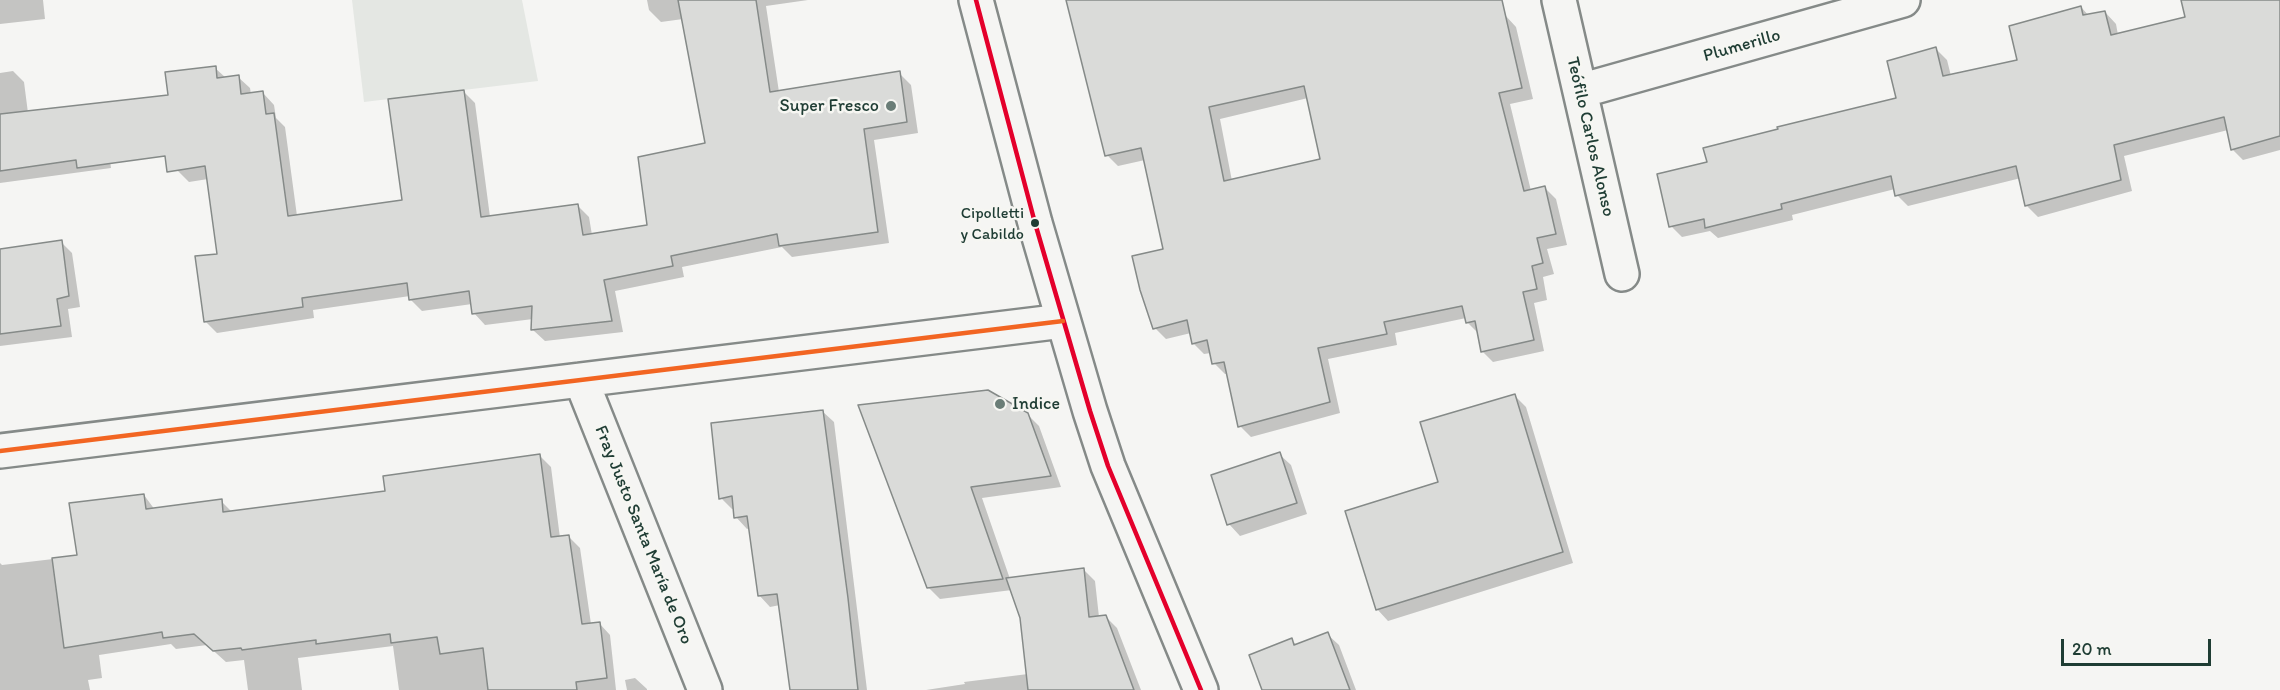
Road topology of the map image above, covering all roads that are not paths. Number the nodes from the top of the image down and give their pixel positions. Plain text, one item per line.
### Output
1 (976, 0) edge
2 (1559, 0) edge
3 (1904, 0) edge
4 (1580, 91) junction
5 (1622, 274) dead end
6 (1063, 321) junction
7 (581, 380) junction
8 (0, 451) edge
9 (705, 690) edge
10 (1201, 690) edge

1 - 6 street
2 - 4 street, Teófilo Carlos Alonso
3 - 4 street, Plumerillo
4 - 5 street, Teófilo Carlos Alonso
6 - 7 street
6 - 10 street
7 - 8 street
7 - 9 street, Fray Justo Santa María de Oro

